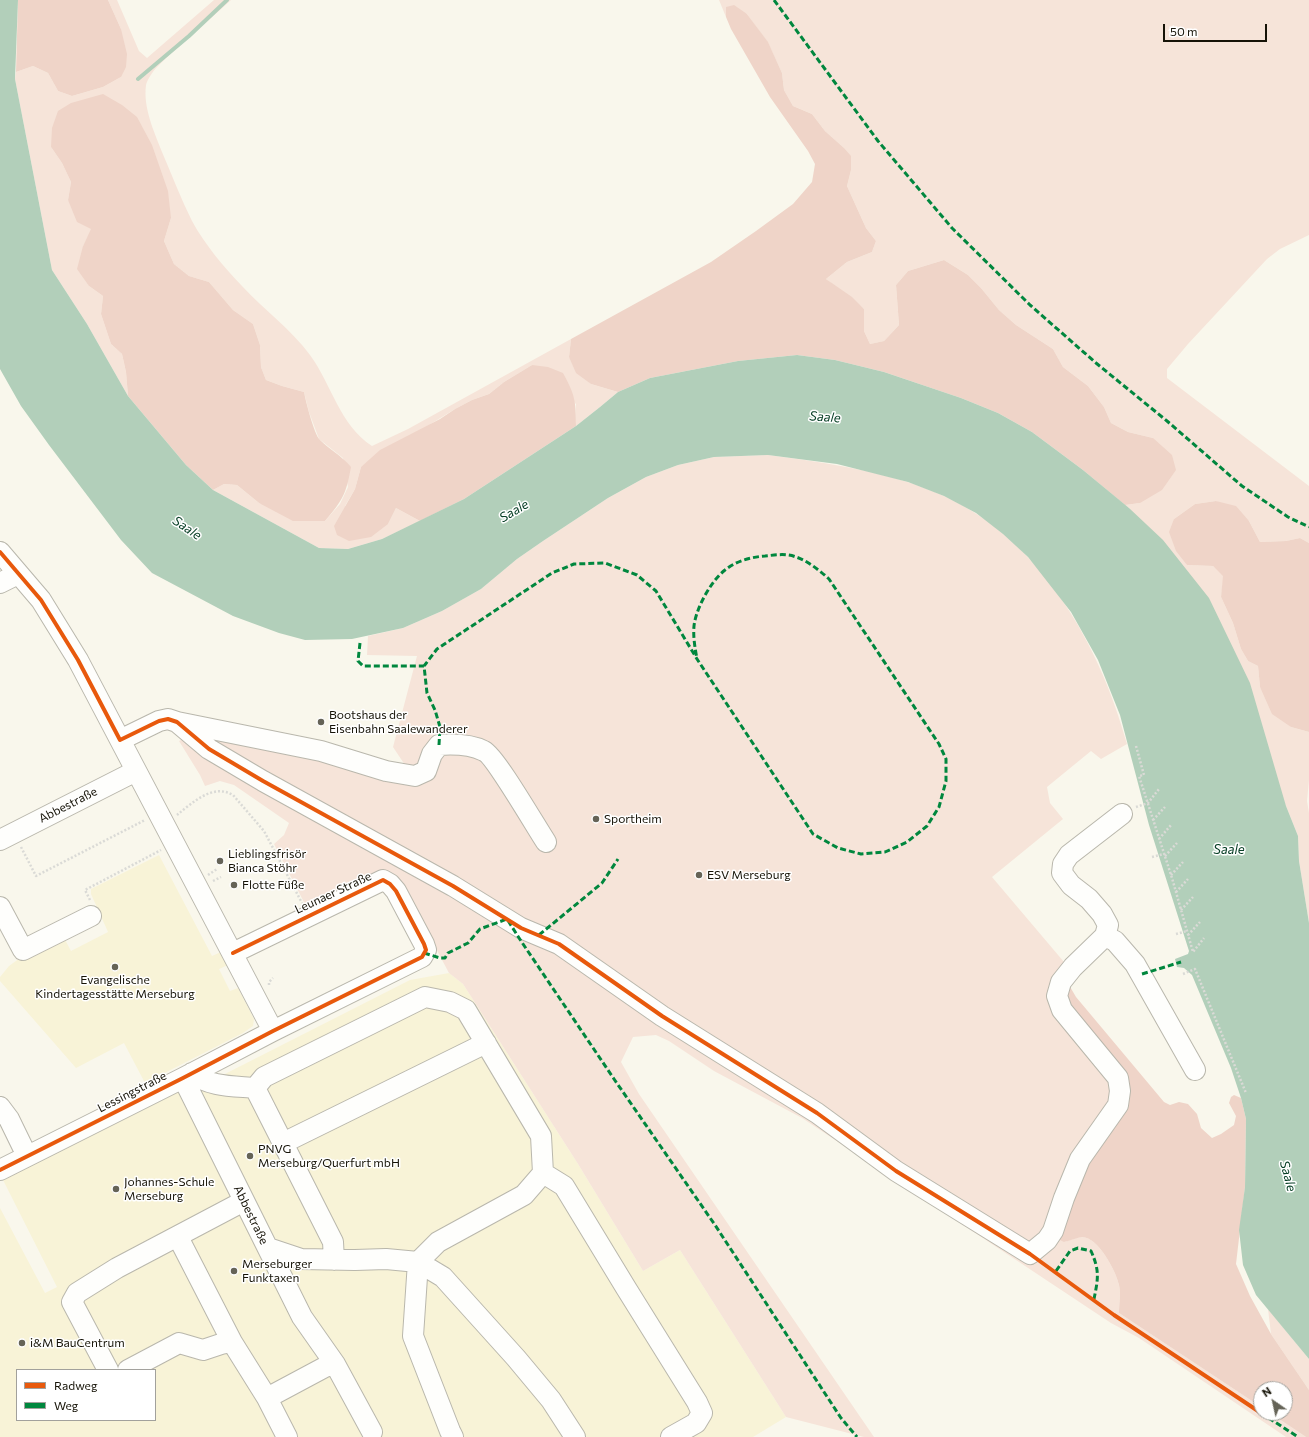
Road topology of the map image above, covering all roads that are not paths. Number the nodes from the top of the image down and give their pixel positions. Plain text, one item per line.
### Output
1 (0, 552) edge
2 (18, 574) junction
3 (0, 583) edge
4 (177, 722) junction
5 (120, 740) junction
6 (136, 771) junction
7 (1128, 810) road end
8 (0, 840) edge
9 (546, 842) dead end
10 (0, 907) edge
11 (91, 916) road end
12 (1105, 936) junction
13 (233, 953) junction
14 (273, 1031) junction
15 (486, 1044) junction
16 (1195, 1070) dead end
17 (188, 1075) junction
18 (255, 1088) junction
19 (0, 1107) edge
20 (283, 1143) junction
21 (27, 1156) junction
22 (0, 1170) edge
23 (542, 1173) junction
24 (244, 1201) junction
25 (178, 1237) junction
26 (268, 1248) junction
27 (334, 1260) junction
28 (418, 1262) junction
29 (232, 1342) junction
30 (335, 1364) junction
31 (107, 1369) edge
32 (130, 1369) edge
33 (267, 1398) junction
34 (372, 1432) dead end
35 (287, 1437) edge
36 (453, 1437) edge
37 (575, 1437) edge
38 (671, 1437) edge

1 - 2 street
2 - 3 street
2 - 5 street
4 - 5 street
4 - 9 street
4 - 12 street
5 - 6 street
6 - 8 street, Abbestraße
6 - 13 street
7 - 12 street
10 - 11 street
12 - 16 street
13 - 14 street
13 - 14 street, Leunaer Straße
14 - 17 street, Lessingstraße
15 - 18 street
15 - 20 street
15 - 23 street
17 - 18 street
17 - 21 street, Lessingstraße
17 - 24 street, Abbestraße
18 - 20 street
19 - 21 street
20 - 27 street
21 - 22 street, Lessingstraße
23 - 28 street
23 - 38 street
24 - 25 street
24 - 26 street, Abbestraße
25 - 29 street
25 - 31 street
26 - 27 street
26 - 30 street, Abbestraße
27 - 28 street
28 - 36 street
28 - 37 street
29 - 32 street
29 - 33 street
30 - 33 street
30 - 34 street, Abbestraße
33 - 35 street

